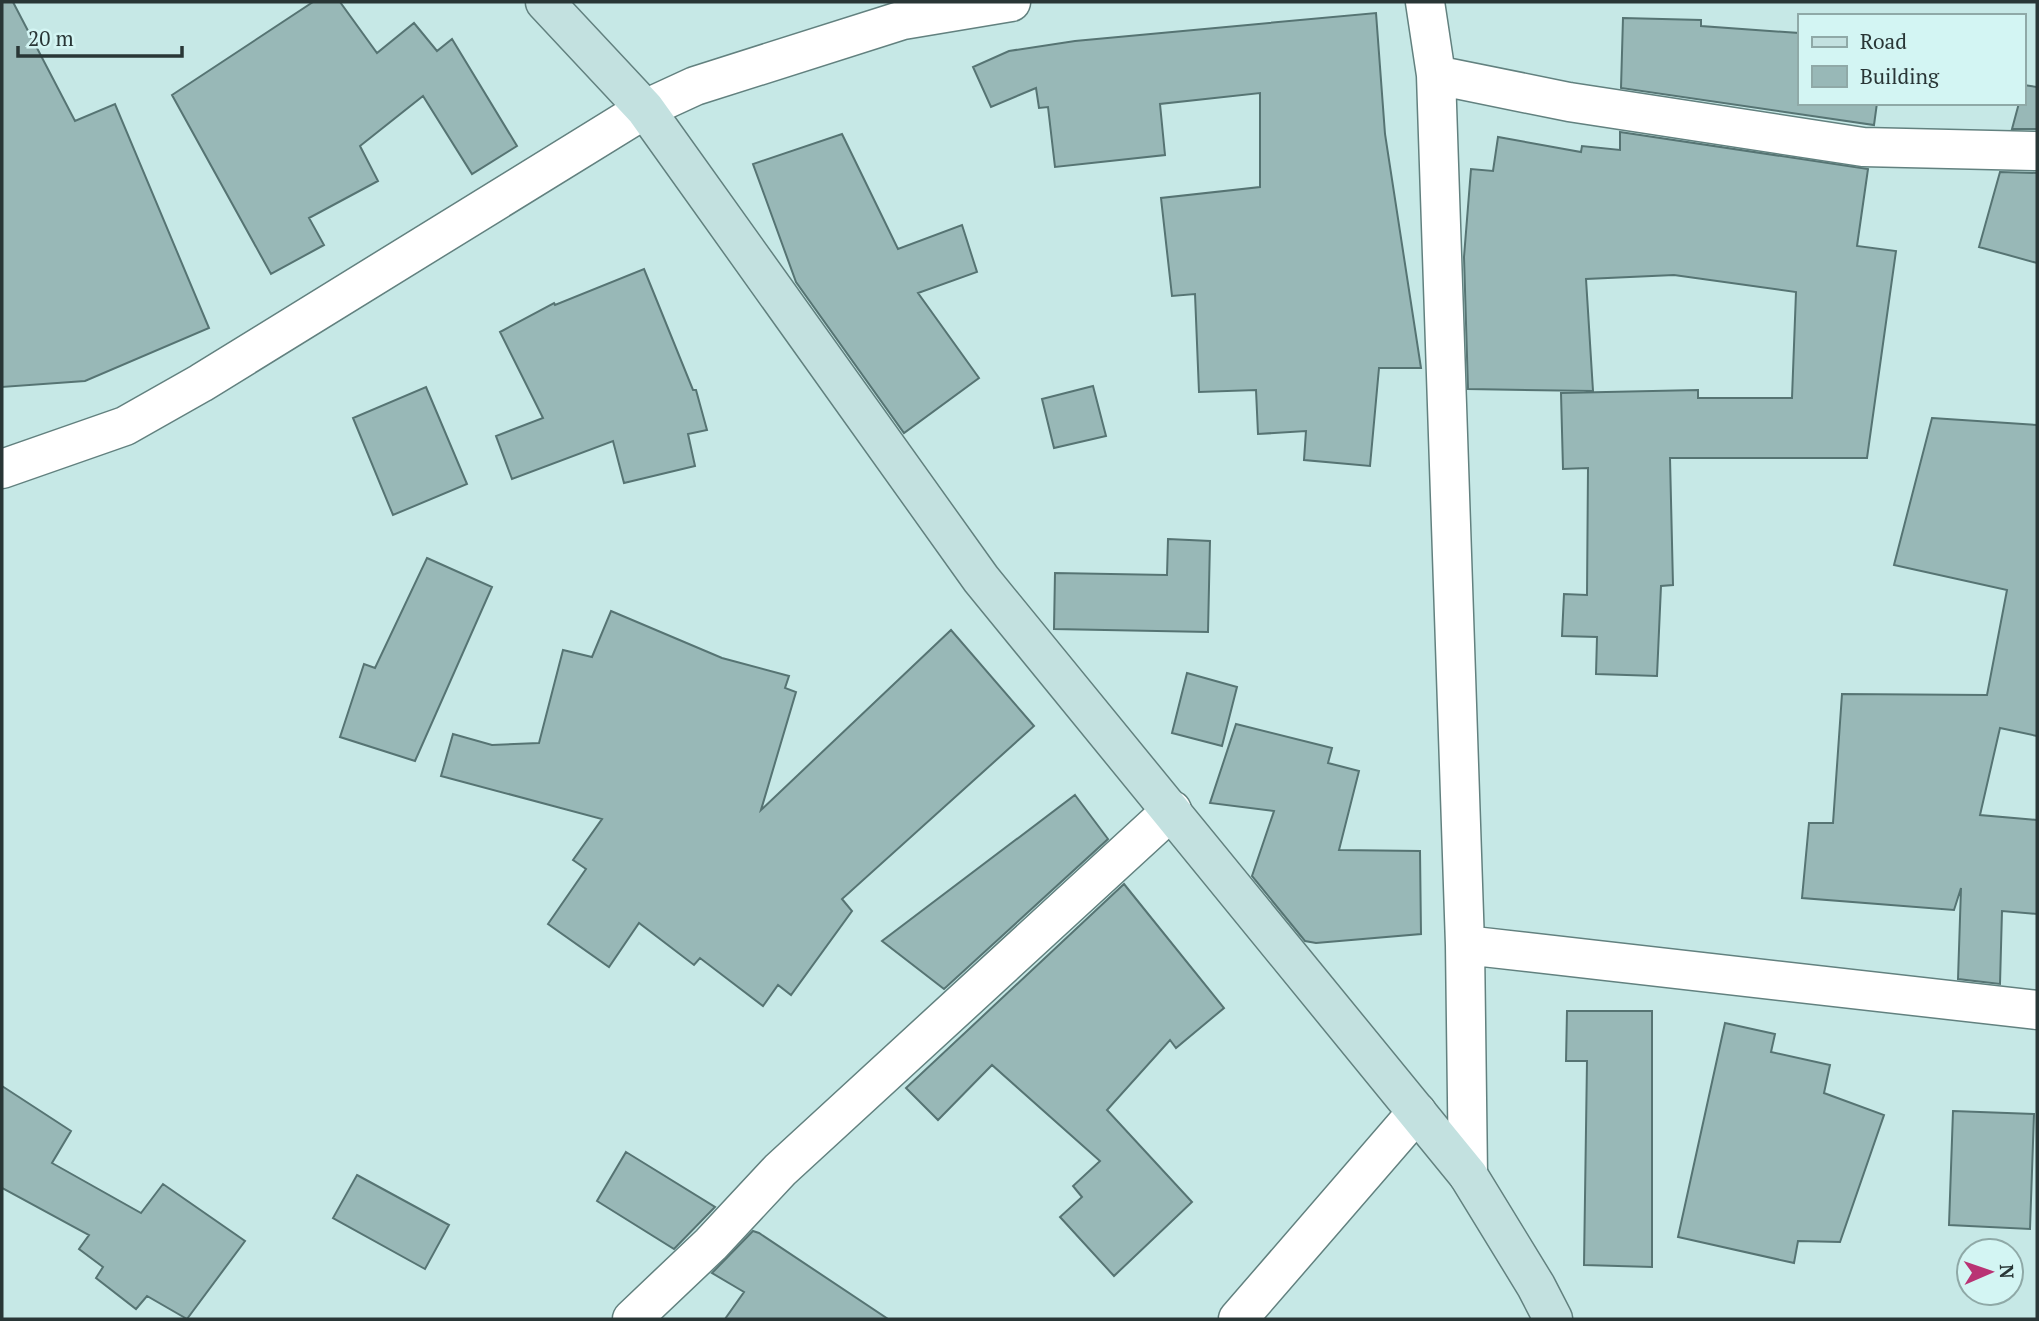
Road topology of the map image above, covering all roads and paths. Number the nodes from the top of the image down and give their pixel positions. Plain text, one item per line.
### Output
1 (545, 2) edge
2 (1011, 2) edge
3 (1425, 2) edge
4 (1436, 75) junction
5 (645, 108) junction
6 (2037, 151) edge
7 (2, 468) edge
8 (1171, 810) junction
9 (1465, 945) junction
10 (2037, 1010) edge
11 (1417, 1112) junction
12 (1468, 1175) junction
13 (632, 1319) edge
14 (1238, 1319) edge
15 (1553, 1319) edge

1 - 5 street
2 - 5 street
3 - 4 street
4 - 6 street
4 - 9 street
5 - 7 street
5 - 8 street
8 - 11 street
8 - 13 street
9 - 10 street
9 - 12 street
11 - 12 street
11 - 14 street
12 - 15 street

